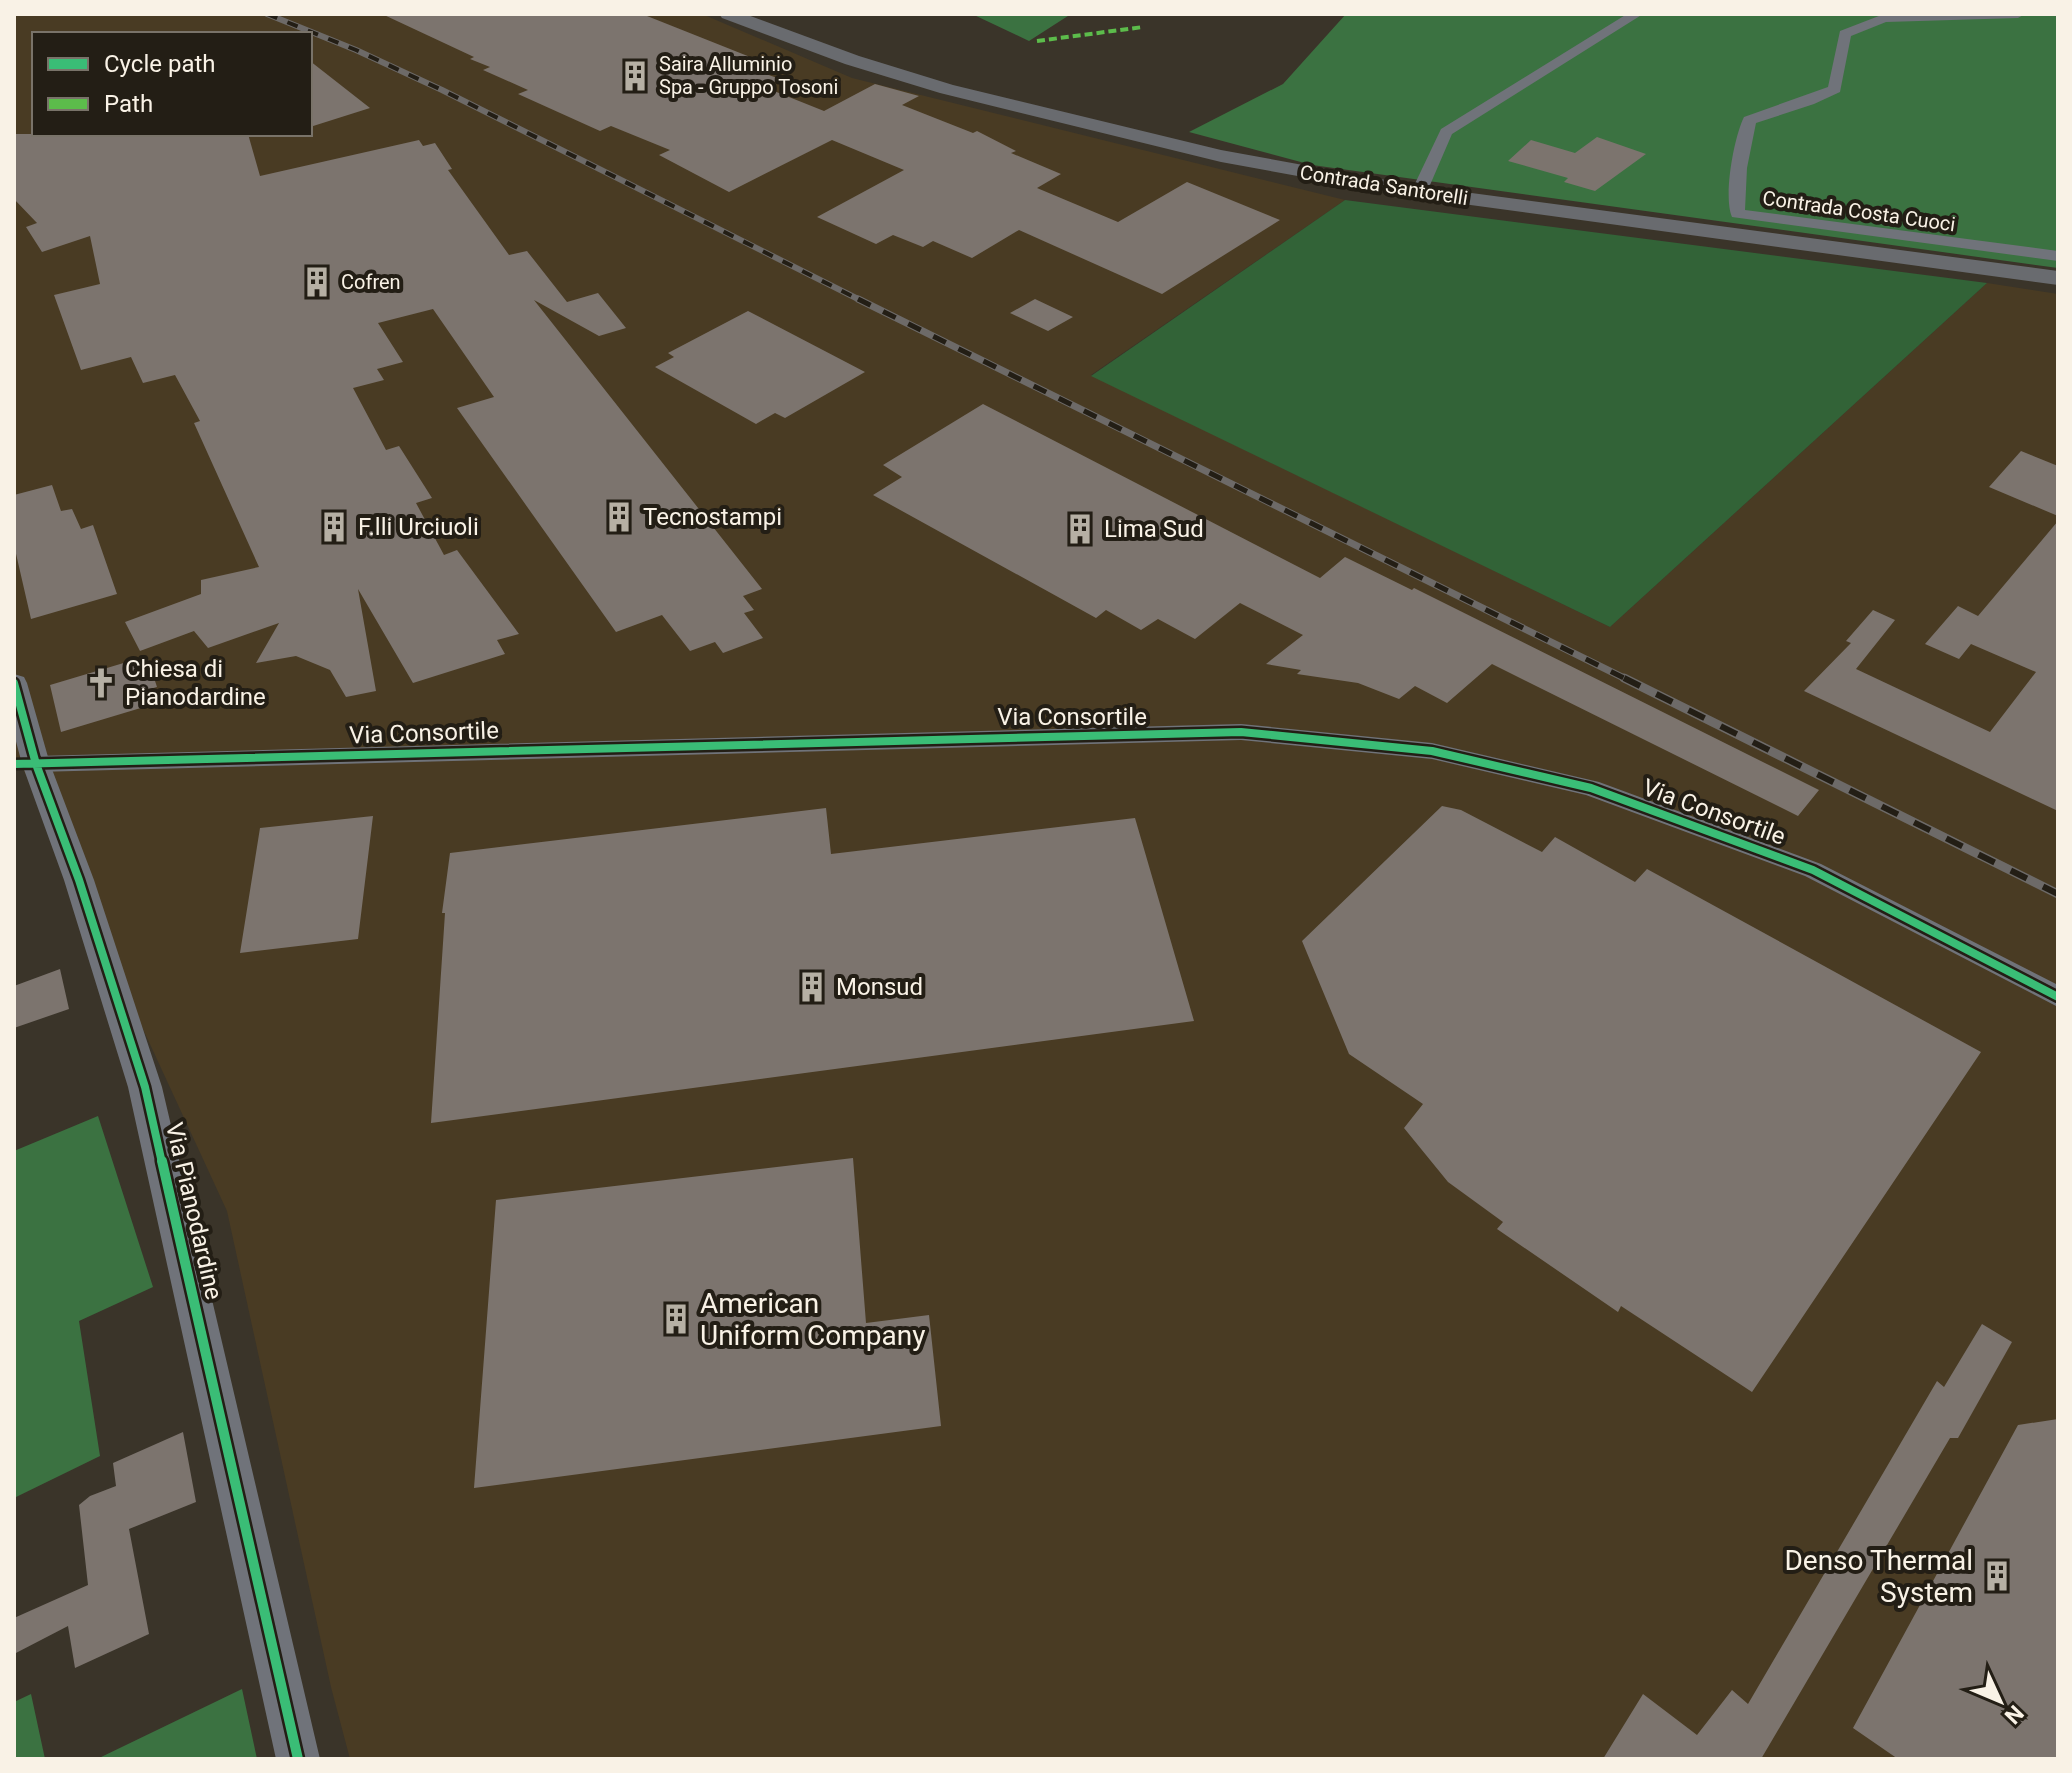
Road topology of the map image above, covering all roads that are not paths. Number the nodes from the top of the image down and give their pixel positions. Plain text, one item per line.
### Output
1 (728, 14) edge
2 (1636, 14) edge
3 (2018, 14) edge
4 (1419, 192) junction
5 (2058, 256) edge
6 (2058, 278) edge
7 (14, 683) edge
8 (25, 764) edge
9 (2058, 997) edge
10 (298, 1759) edge

1 - 4 main road, Contrada Santorelli
2 - 4 street
3 - 5 street, Contrada Costa Cuoci
4 - 6 main road, Contrada Santorelli
7 - 8 street, Via Pianodardine
8 - 9 street, Via Consortile
8 - 10 street, Via Pianodardine

